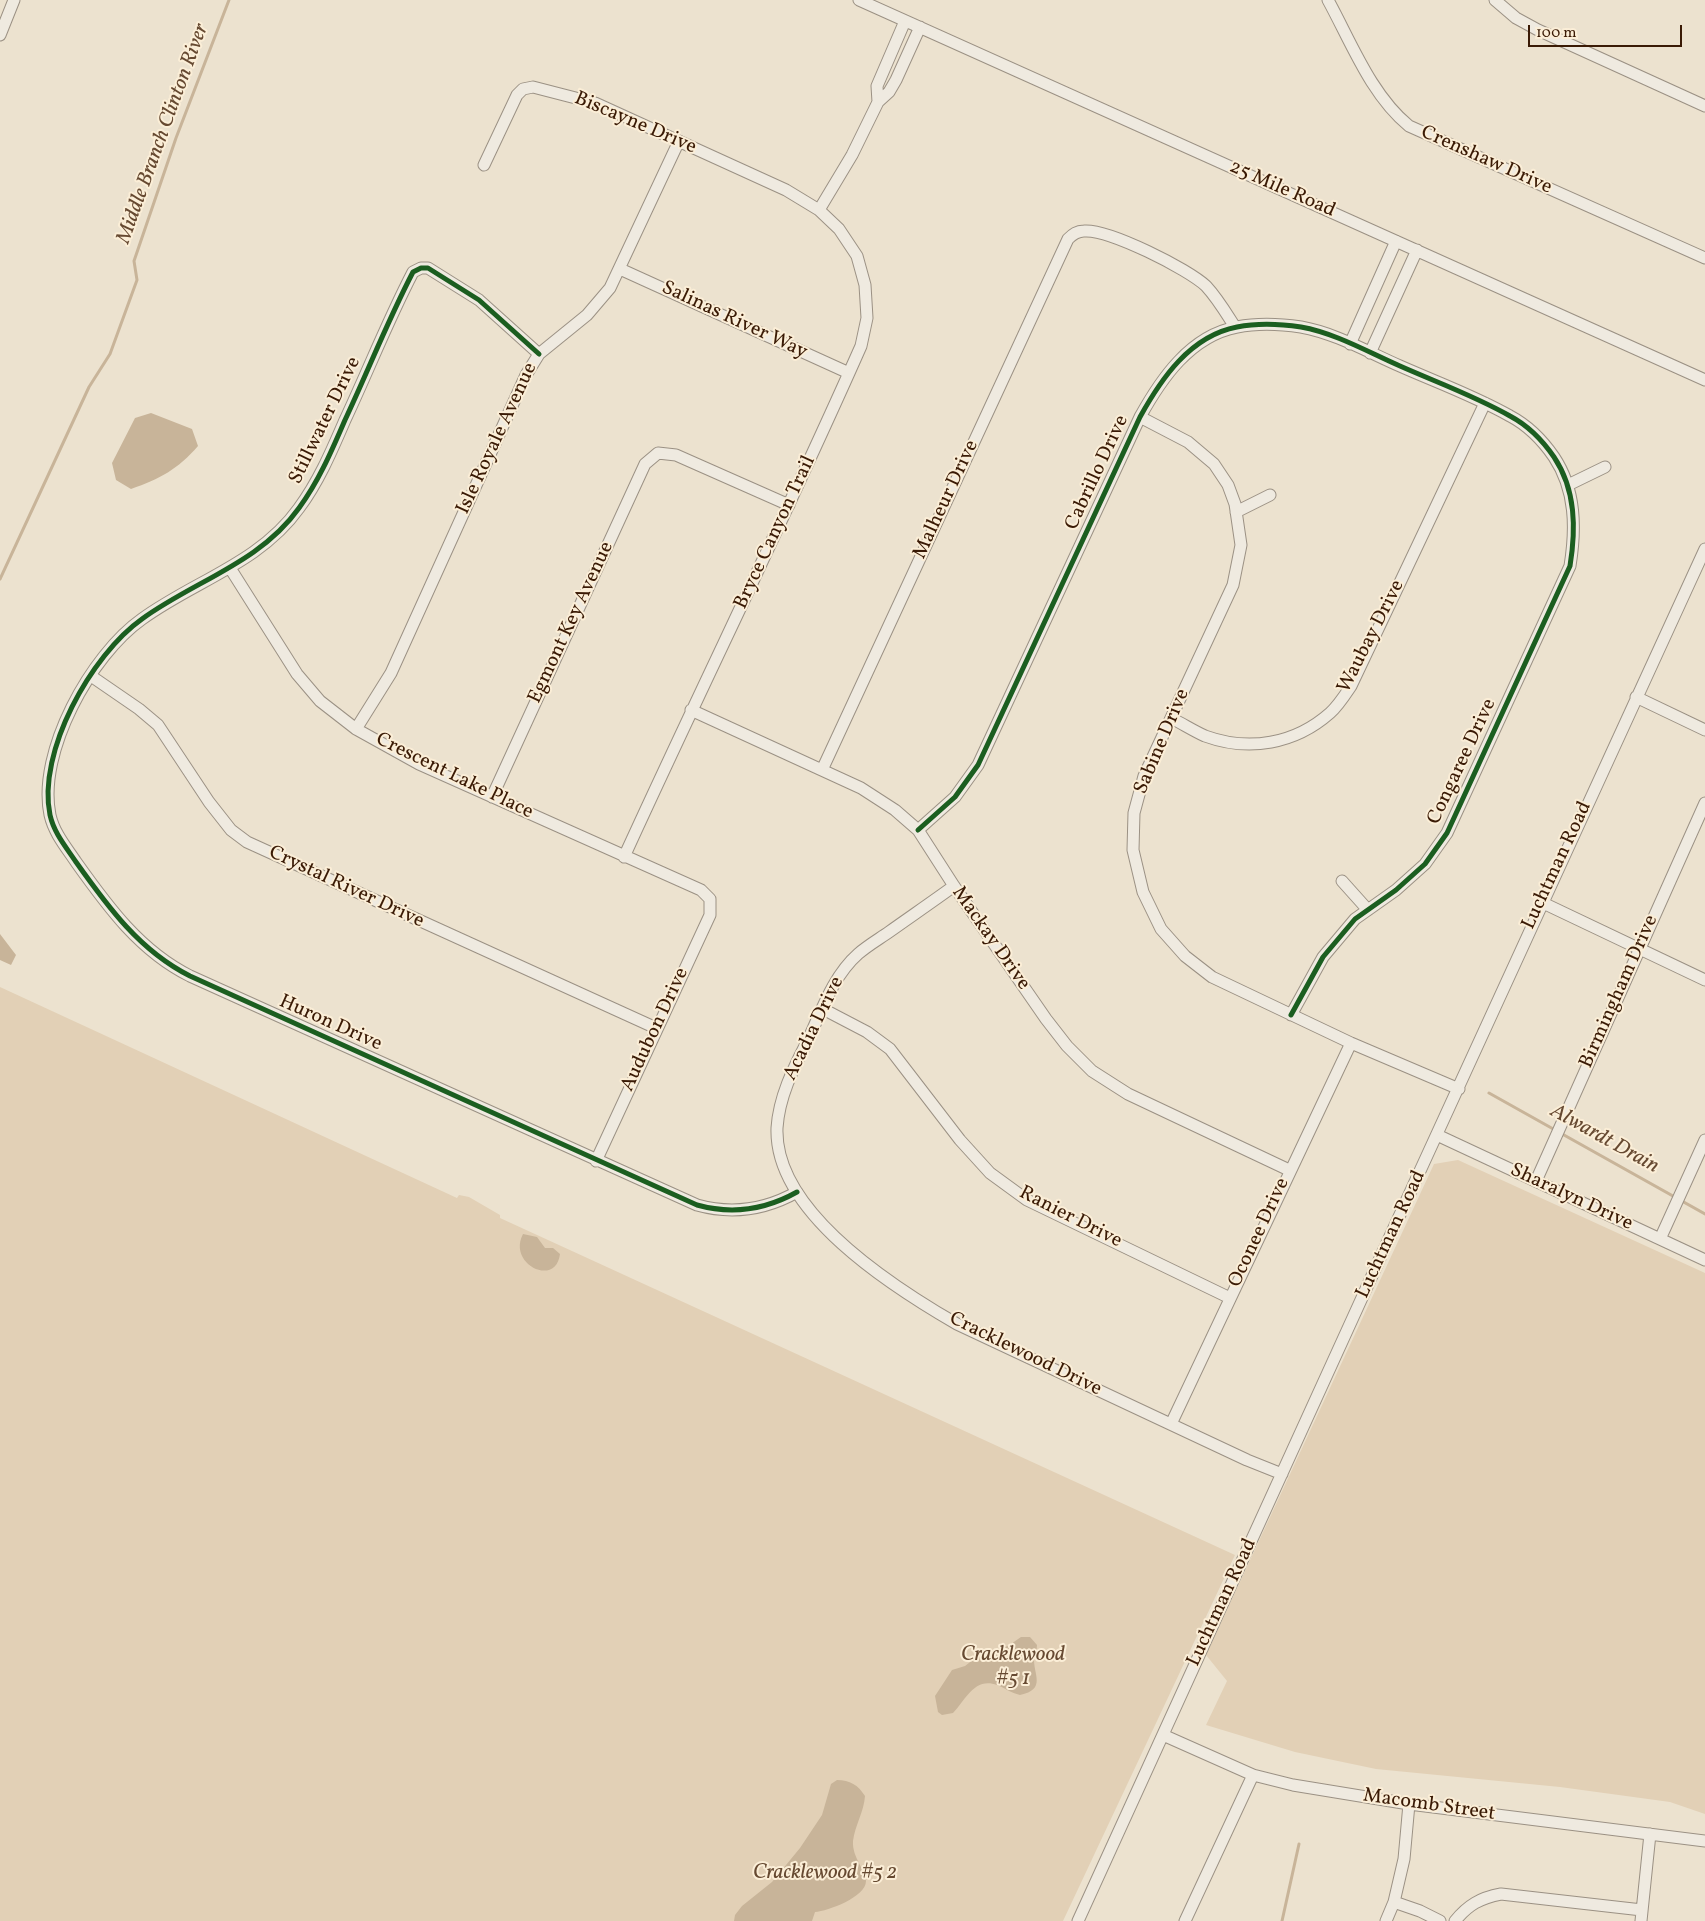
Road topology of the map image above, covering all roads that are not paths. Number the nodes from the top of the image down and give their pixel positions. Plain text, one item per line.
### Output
1 (14, 0) edge
2 (859, 0) edge
3 (1328, 0) edge
4 (1495, 0) edge
5 (905, 21) junction
6 (920, 27) junction
7 (0, 35) edge
8 (878, 102) junction
9 (1705, 106) edge
10 (679, 141) junction
11 (484, 165) dead end
12 (819, 210) junction
13 (1396, 241) junction
14 (1417, 250) junction
15 (1703, 257) edge
16 (620, 269) junction
17 (1235, 328) junction
18 (1350, 344) junction
19 (1370, 353) junction
20 (539, 354) junction
21 (849, 374) junction
22 (1705, 380) edge
23 (1485, 403) junction
24 (1140, 417) junction
25 (1605, 468) dead end
26 (1567, 481) junction
27 (1270, 495) dead end
28 (788, 505) junction
29 (1236, 512) junction
30 (1705, 549) edge
31 (230, 568) junction
32 (91, 676) junction
33 (1636, 697) junction
34 (691, 710) junction
35 (1171, 718) junction
36 (356, 729) junction
37 (1705, 730) edge
38 (822, 770) junction
39 (492, 797) junction
40 (1705, 803) edge
41 (918, 830) junction
42 (624, 857) junction
43 (1342, 881) dead end
44 (954, 886) junction
45 (710, 899) joint
46 (1542, 902) junction
47 (1368, 910) junction
48 (1640, 948) junction
49 (1705, 980) edge
50 (824, 1009) junction
51 (1291, 1015) junction
52 (656, 1028) junction
53 (1351, 1043) junction
54 (1459, 1089) junction
55 (1437, 1135) junction
56 (1705, 1140) edge
57 (596, 1161) junction
58 (1289, 1170) junction
59 (1536, 1181) junction
60 (797, 1192) junction
61 (1660, 1239) junction
62 (1705, 1260) edge
63 (1230, 1298) junction
64 (1171, 1424) junction
65 (1282, 1474) junction
66 (1163, 1735) junction
67 (1252, 1776) junction
68 (1409, 1804) junction
69 (1650, 1834) junction
70 (1705, 1842) edge
71 (1394, 1902) junction
72 (1641, 1915) edge
73 (1078, 1921) edge
74 (1185, 1921) edge
75 (1386, 1921) edge
76 (1440, 1921) edge
77 (1456, 1921) edge

1 - 7 street
2 - 5 street, 25 Mile Road
3 - 15 street, Crenshaw Drive
4 - 9 street
5 - 6 street, 25 Mile Road
5 - 8 street
6 - 8 street
6 - 13 street, 25 Mile Road
8 - 12 street
10 - 11 street, Biscayne Drive
10 - 12 street, Biscayne Drive
10 - 16 street, Isle Royale Avenue
12 - 21 street, Bryce Canyon Trail
13 - 14 street, 25 Mile Road
13 - 18 street
14 - 19 street
14 - 22 street, 25 Mile Road
16 - 20 street, Isle Royale Avenue
16 - 21 street, Salinas River Way
17 - 18 street, Cabrillo Drive
17 - 24 street, Cabrillo Drive
17 - 38 street, Malheur Drive
18 - 19 street, Cabrillo Drive
19 - 23 street, Cabrillo Drive
20 - 31 street, Stillwater Drive
20 - 36 street, Isle Royale Avenue
21 - 28 street, Bryce Canyon Trail
23 - 26 street, Cabrillo Drive
23 - 35 street, Waubay Drive
24 - 29 street, Sabine Drive
24 - 41 street, Cabrillo Drive
25 - 26 street
26 - 47 street, Congaree Drive
27 - 29 street
28 - 34 street, Bryce Canyon Trail
28 - 39 street, Egmont Key Avenue
29 - 35 street, Sabine Drive
30 - 33 street, Luchtman Road
31 - 32 street, Stillwater Drive
31 - 36 street, Crescent Lake Place
32 - 52 street, Crystal River Drive
32 - 57 street, Huron Drive
33 - 37 street
33 - 46 street, Luchtman Road
34 - 38 street, Mackay Drive
34 - 42 street, Bryce Canyon Trail
35 - 51 street, Sabine Drive
36 - 39 street, Crescent Lake Place
38 - 41 street, Mackay Drive
39 - 42 street, Crescent Lake Place
40 - 48 street, Birmingham Drive
41 - 44 street, Mackay Drive
42 - 45 street, Crescent Lake Place
43 - 47 street
44 - 50 street, Acadia Drive
44 - 58 street, Mackay Drive
45 - 52 street, Audubon Drive
46 - 48 street
46 - 54 street, Luchtman Road
47 - 51 street, Congaree Drive
48 - 49 street
48 - 59 street, Birmingham Drive
50 - 60 street, Acadia Drive
50 - 63 street, Ranier Drive
51 - 53 street, Sabine Drive
52 - 57 street, Audubon Drive
53 - 54 street, Sabine Drive
53 - 58 street, Oconee Drive
54 - 55 street, Luchtman Road
55 - 59 street, Sharalyn Drive
55 - 65 street, Luchtman Road
56 - 61 street
57 - 60 street, Huron Drive
58 - 63 street, Oconee Drive
59 - 61 street, Sharalyn Drive
60 - 64 street, Cracklewood Drive
61 - 62 street, Sharalyn Drive
63 - 64 street, Oconee Drive
64 - 65 street, Cracklewood Drive
65 - 66 street, Luchtman Road
66 - 67 street, Macomb Street
66 - 73 street, Luchtman Road
67 - 68 street, Macomb Street
67 - 74 street
68 - 69 street, Macomb Street
68 - 71 street
69 - 70 street, Macomb Street
69 - 72 street
71 - 75 street
71 - 76 street
72 - 77 street

